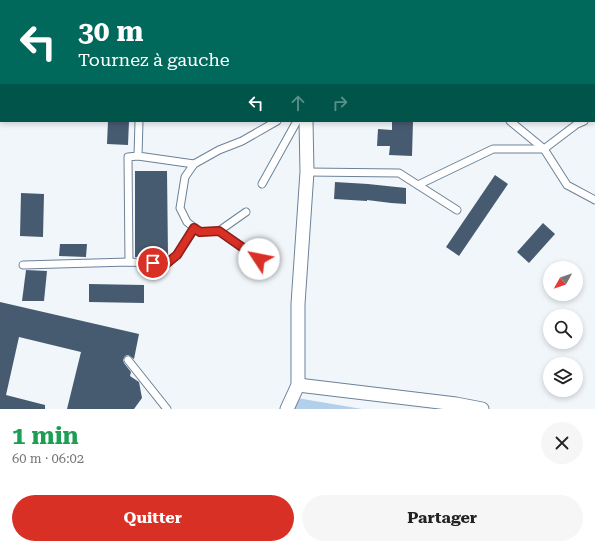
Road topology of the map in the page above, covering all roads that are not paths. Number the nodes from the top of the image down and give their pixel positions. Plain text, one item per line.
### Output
1 (138, 122) edge
2 (274, 122) edge
3 (296, 122) edge
4 (306, 122) edge
5 (511, 122) edge
6 (582, 122) edge
7 (544, 150) junction
8 (138, 156) junction
9 (194, 164) junction
10 (307, 172) junction
11 (262, 184) dead end
12 (418, 185) junction
13 (595, 200) edge
14 (457, 210) dead end
15 (246, 212) dead end
16 (194, 228) junction
17 (219, 231) junction
18 (259, 259) dead end
19 (129, 262) junction
20 (22, 265) dead end
21 (128, 360) dead end
22 (298, 385) junction
23 (167, 409) edge
24 (287, 409) edge
25 (482, 409) edge

1 - 8 lane
2 - 9 lane
3 - 11 lane
4 - 10 street
5 - 7 lane
6 - 7 lane
7 - 12 lane
7 - 13 lane
8 - 9 lane
8 - 19 lane
9 - 16 lane
10 - 12 lane
10 - 22 street
12 - 14 lane
15 - 17 lane
16 - 17 lane
16 - 19 lane
17 - 18 lane
19 - 20 lane
21 - 23 lane
22 - 24 street
22 - 25 street

